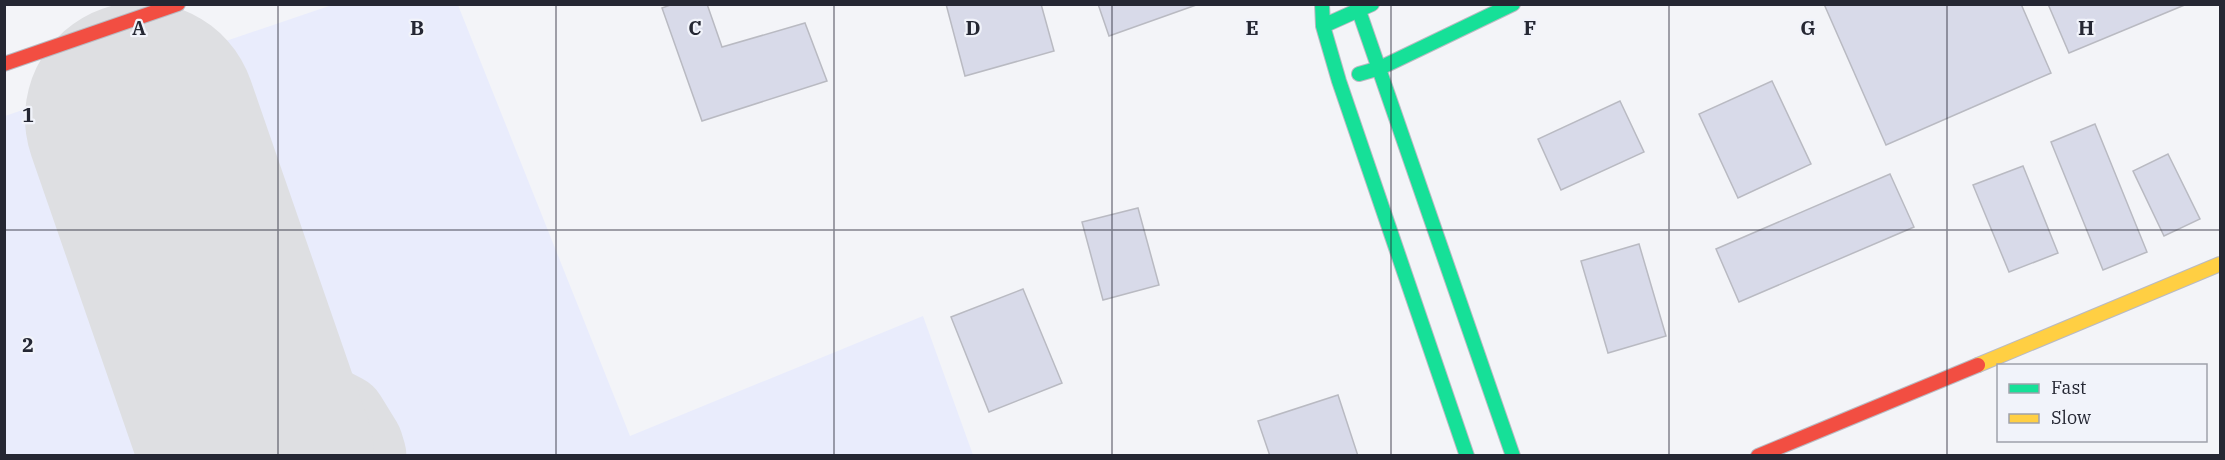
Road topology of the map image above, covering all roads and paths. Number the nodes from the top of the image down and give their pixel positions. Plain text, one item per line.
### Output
1 (178, 4) edge
2 (1322, 4) edge
3 (1513, 4) edge
4 (1362, 7) edge
5 (1323, 26) junction
6 (4, 64) edge
7 (1380, 68) junction
8 (1339, 81) junction
9 (2220, 264) edge
10 (1467, 456) edge
11 (1513, 456) edge
12 (1758, 456) edge

1 - 6 main road
2 - 5 main road
3 - 7 main road
4 - 5 main road
4 - 7 main road
5 - 8 main road
7 - 8 main road
7 - 11 main road
8 - 10 main road
9 - 12 main road

